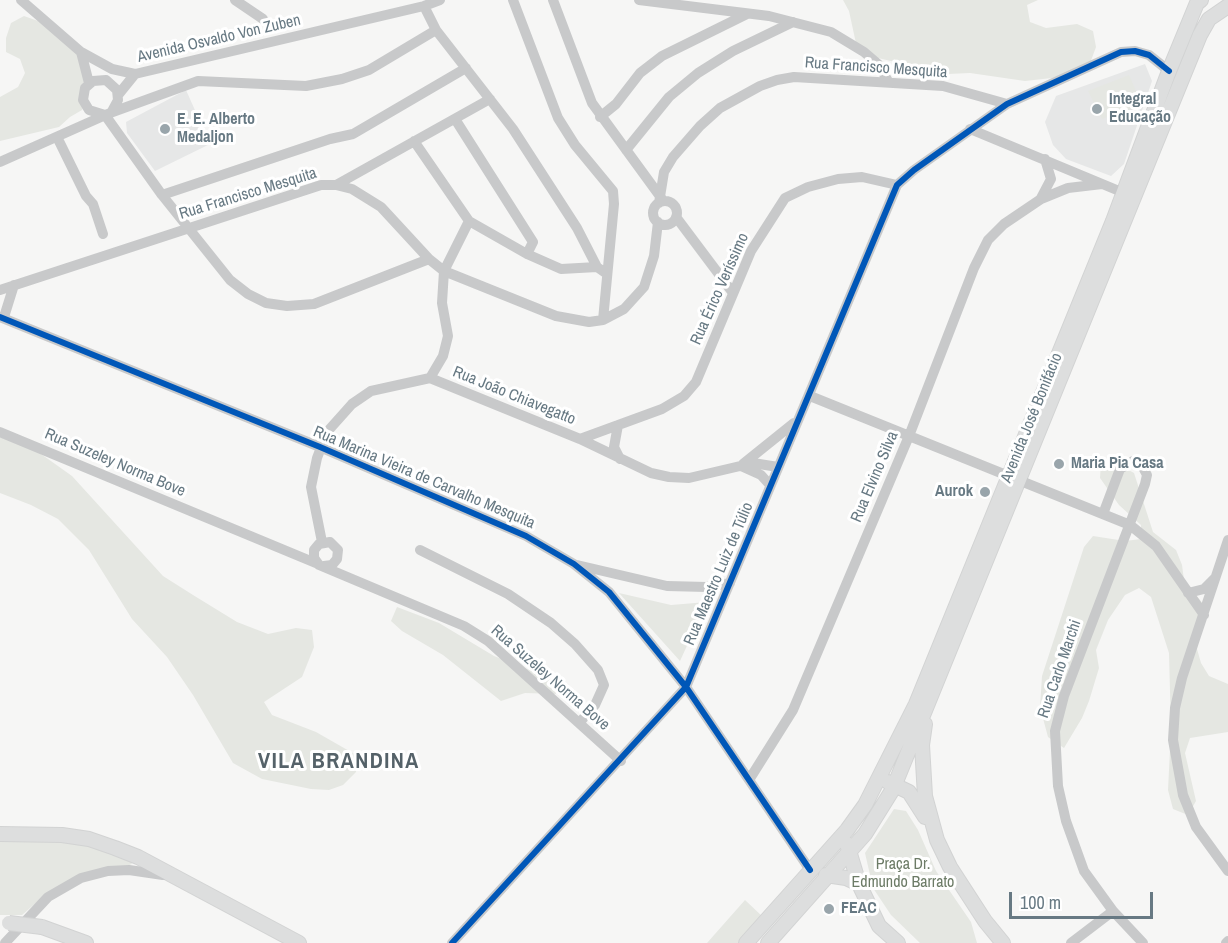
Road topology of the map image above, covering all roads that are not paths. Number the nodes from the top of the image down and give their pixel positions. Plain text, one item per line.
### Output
1 (21, 0) edge
2 (235, 0) edge
3 (440, 0) edge
4 (513, 0) edge
5 (553, 0) edge
6 (639, 0) edge
7 (1199, 1) edge
8 (424, 6) junction
9 (1228, 6) edge
10 (747, 14) junction
11 (263, 19) dead end
12 (794, 22) junction
13 (436, 30) junction
14 (81, 52) junction
15 (101, 64) junction
16 (466, 68) junction
17 (1169, 71) junction
18 (135, 74) junction
19 (106, 80) junction
20 (888, 81) junction
21 (89, 83) junction
22 (118, 95) junction
23 (490, 99) junction
24 (1007, 104) junction
25 (85, 105) junction
26 (108, 114) junction
27 (600, 117) junction
28 (455, 119) junction
29 (79, 127) junction
30 (970, 129) junction
31 (57, 137) junction
32 (414, 141) junction
33 (626, 150) junction
34 (1045, 159) junction
35 (0, 162) edge
36 (1102, 184) junction
37 (336, 185) junction
38 (897, 185) junction
39 (1124, 193) junction
40 (162, 195) junction
41 (1041, 199) junction
42 (661, 200) junction
43 (469, 221) junction
44 (667, 221) junction
45 (189, 228) junction
46 (104, 234) dead end
47 (527, 254) junction
48 (429, 259) junction
49 (597, 267) junction
50 (444, 271) junction
51 (607, 274) junction
52 (14, 285) junction
53 (0, 290) edge
54 (733, 293) junction
55 (2, 317) edge
56 (603, 320) junction
57 (430, 378) junction
58 (810, 396) junction
59 (800, 418) junction
60 (618, 425) junction
61 (0, 432) edge
62 (909, 436) junction
63 (580, 439) junction
64 (320, 447) junction
65 (620, 459) junction
66 (741, 466) junction
67 (778, 467) junction
68 (1013, 479) junction
69 (770, 484) junction
70 (1103, 514) junction
71 (1130, 525) junction
72 (1228, 540) edge
73 (322, 542) junction
74 (420, 550) dead end
75 (574, 564) junction
76 (321, 565) junction
77 (1219, 573) junction
78 (623, 576) junction
79 (730, 583) junction
80 (609, 592) junction
81 (1188, 592) junction
82 (1210, 598) junction
83 (1196, 603) junction
84 (1204, 615) junction
85 (686, 687) junction
86 (927, 702) junction
87 (580, 722) junction
88 (621, 761) junction
89 (749, 780) junction
90 (877, 782) junction
91 (895, 784) junction
92 (847, 830) junction
93 (0, 834) edge
94 (937, 840) junction
95 (850, 851) junction
96 (810, 870) junction
97 (1228, 871) edge
98 (826, 875) junction
99 (188, 884) junction
100 (860, 884) junction
101 (1113, 911) junction
102 (4, 923) edge
103 (991, 936) edge
104 (5, 943) edge
105 (86, 943) edge
106 (299, 943) edge
107 (453, 943) edge
108 (746, 943) edge
109 (768, 943) edge
110 (898, 943) edge
111 (1003, 943) edge
112 (1071, 943) edge
113 (1143, 943) edge

1 - 14 street
2 - 11 street
3 - 8 street, Avenida Osvaldo Von Zuben
4 - 51 street
5 - 27 street
6 - 10 street
7 - 17 main road, Avenida José Bonifácio
8 - 13 street
8 - 18 street, Avenida Osvaldo Von Zuben
9 - 68 main road, Avenida José Bonifácio
10 - 12 street
10 - 27 street
12 - 20 street
12 - 33 street
13 - 16 street
13 - 26 street
14 - 15 street
14 - 21 street
15 - 18 street
15 - 19 street
16 - 23 street
16 - 40 street
17 - 24 street
17 - 39 main road, Avenida José Bonifácio
18 - 22 street, Avenida Osvaldo Von Zuben
19 - 21 street
19 - 22 street
20 - 24 street, Rua Francisco Mesquita
20 - 42 street, Rua Francisco Mesquita
21 - 25 street
22 - 26 street
23 - 28 street
23 - 49 street
24 - 30 street
25 - 26 street
25 - 29 street
26 - 29 street
26 - 40 street
27 - 33 street
28 - 32 street
28 - 47 street
29 - 31 street
30 - 34 street
30 - 38 street
31 - 35 street
31 - 46 street
32 - 37 street
32 - 43 street
33 - 42 street
34 - 36 street
34 - 41 street
36 - 39 street
36 - 41 street, Rua Elvino Silva
37 - 45 street, Rua Francisco Mesquita
37 - 48 street, Rua Francisco Mesquita
38 - 54 street, Rua Érico Veríssimo
38 - 58 street, Rua Maestro Luiz de Túlio
39 - 68 main road, Avenida José Bonifácio
40 - 45 street
41 - 62 street, Rua Elvino Silva
42 - 44 street
42 - 44 street, Rua Francisco Mesquita
43 - 47 street
43 - 50 street
44 - 54 street
44 - 56 street
45 - 48 street
45 - 52 street, Rua Francisco Mesquita
47 - 49 street
48 - 50 street, Rua Francisco Mesquita
49 - 51 street
50 - 56 street, Rua Francisco Mesquita
50 - 57 street
51 - 56 street
52 - 53 street, Rua Francisco Mesquita
52 - 55 street
54 - 60 street, Rua Érico Veríssimo
55 - 64 street, Rua Marina Vieira de Carvalho Mesquita
57 - 63 street, Rua João Chiavegatto
57 - 64 street, Rua João Chiavegatto
58 - 59 street, Rua Maestro Luiz de Túlio
58 - 62 street
59 - 66 street
59 - 67 street, Rua Maestro Luiz de Túlio
60 - 63 street, Rua Érico Veríssimo
60 - 65 street
61 - 76 street, Rua Suzeley Norma Bove
62 - 68 street
62 - 89 street, Rua Elvino Silva
63 - 65 street, Rua João Chiavegatto
64 - 73 street, Rua João Chiavegatto
64 - 75 street, Rua Marina Vieira de Carvalho Mesquita
65 - 66 street, Rua João Chiavegatto
66 - 67 street, Rua João Chiavegatto
66 - 69 street
67 - 69 street, Rua Maestro Luiz de Túlio
68 - 70 street
68 - 86 main road, Avenida José Bonifácio
68 - 90 main road, Avenida José Bonifácio
69 - 79 street, Rua Maestro Luiz de Túlio
70 - 71 street
70 - 71 street, Rua Carlo Marchi
71 - 81 street
71 - 101 street, Rua Carlo Marchi
72 - 77 street
73 - 76 street
73 - 76 street
74 - 87 street
75 - 78 street, Rua Marina Vieira de Carvalho Mesquita
75 - 80 street, Rua Marina Vieira de Carvalho Mesquita
76 - 87 street, Rua Suzeley Norma Bove
77 - 81 street
77 - 82 street
78 - 79 street, Rua Marina Vieira de Carvalho Mesquita
78 - 80 street
79 - 85 street, Rua Maestro Luiz de Túlio
80 - 85 street, Rua Marina Vieira de Carvalho Mesquita
81 - 83 street
82 - 83 street
82 - 84 street
83 - 84 street
84 - 97 street
85 - 88 street, Rua Maestro Luiz de Túlio
85 - 89 street, Rua Marina Vieira de Carvalho Mesquita
86 - 91 main road, Avenida José Bonifácio
86 - 94 main road, Avenida José Bonifácio
87 - 88 street, Rua Suzeley Norma Bove
88 - 107 street, Rua Maestro Luiz de Túlio
89 - 96 street, Rua Marina Vieira de Carvalho Mesquita
90 - 91 main road
90 - 92 main road, Avenida José Bonifácio
91 - 94 main road
91 - 95 main road, Avenida José Bonifácio
92 - 95 main road
92 - 96 main road, Avenida José Bonifácio
93 - 99 main road
94 - 103 main road, Avenida José Bonifácio
95 - 98 main road, Avenida José Bonifácio
95 - 100 main road
96 - 108 main road, Avenida José Bonifácio
98 - 100 main road
98 - 109 main road, Avenida José Bonifácio
99 - 104 street
99 - 106 main road
100 - 110 main road
101 - 112 street
101 - 113 street, Rua Carlo Marchi
102 - 105 main road, bridge
103 - 111 main road, Avenida José Bonifácio

